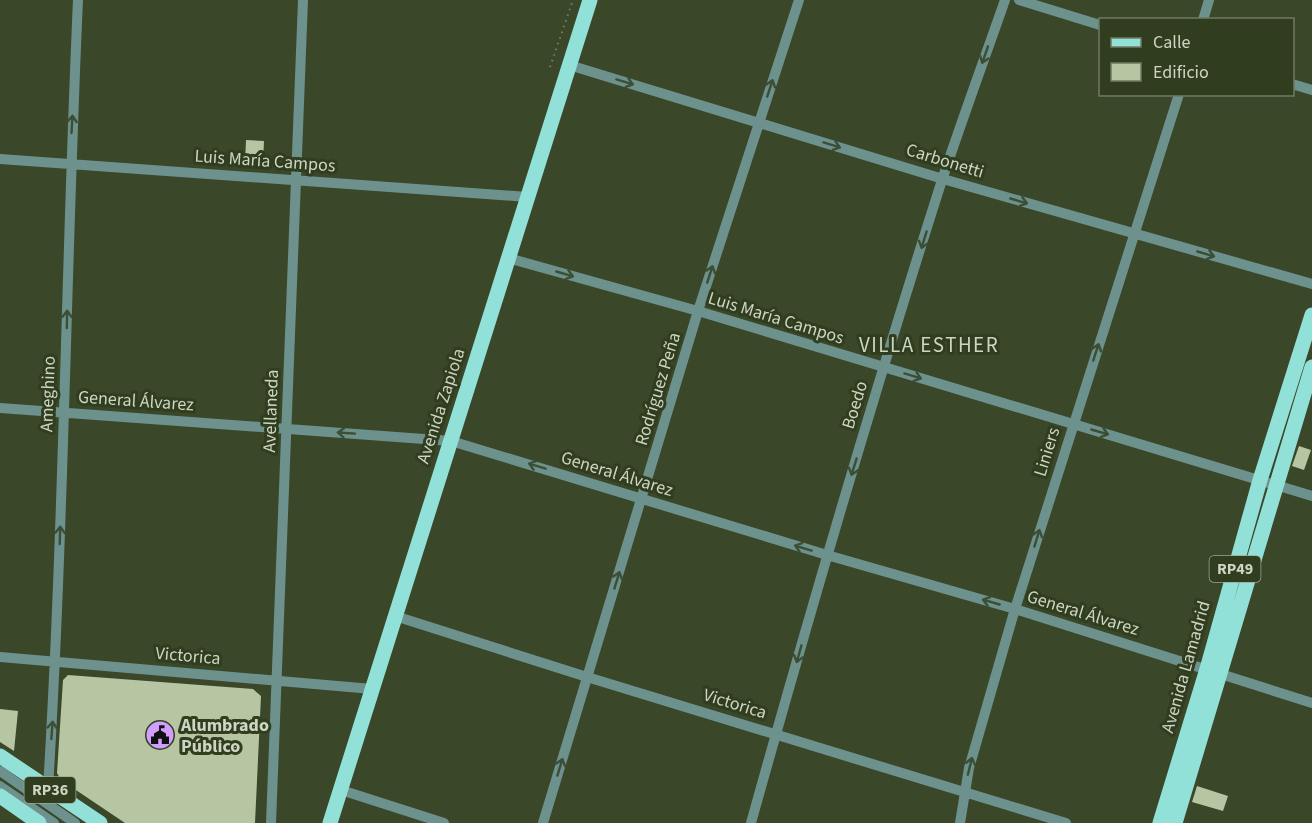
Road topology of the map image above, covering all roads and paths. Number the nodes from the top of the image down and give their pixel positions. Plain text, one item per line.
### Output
1 (78, 0) edge
2 (303, 0) edge
3 (573, 0) edge
4 (590, 0) edge
5 (799, 0) edge
6 (1005, 0) edge
7 (1019, 0) edge
8 (1209, 0) edge
9 (1204, 18) edge
10 (1099, 24) edge
11 (569, 65) junction
12 (550, 67) dead end
13 (1294, 84) edge
14 (1312, 90) edge
15 (1178, 96) edge
16 (759, 122) junction
17 (0, 159) edge
18 (70, 163) junction
19 (943, 178) junction
20 (296, 180) junction
21 (528, 197) junction
22 (1134, 234) junction
23 (508, 258) junction
24 (1312, 284) edge
25 (698, 311) junction
26 (1312, 315) edge
27 (884, 367) junction
28 (1312, 367) edge
29 (0, 408) edge
30 (64, 412) junction
31 (1073, 424) junction
32 (287, 428) junction
33 (451, 441) junction
34 (1260, 480) junction
35 (1275, 484) junction
36 (1312, 495) edge
37 (641, 498) junction
38 (827, 555) junction
39 (1015, 609) junction
40 (395, 616) junction
41 (0, 657) edge
42 (56, 662) junction
43 (1214, 671) junction
44 (587, 677) junction
45 (277, 679) junction
46 (372, 689) junction
47 (1312, 703) edge
48 (776, 734) junction
49 (0, 756) edge
50 (0, 771) edge
51 (48, 788) junction
52 (341, 790) junction
53 (965, 793) junction
54 (1, 794) edge
55 (39, 823) edge
56 (54, 823) edge
57 (75, 823) edge
58 (100, 823) edge
59 (271, 823) edge
60 (330, 823) edge
61 (444, 823) edge
62 (543, 823) edge
63 (751, 823) edge
64 (960, 823) edge
65 (1066, 823) edge
66 (1160, 823) edge
67 (1174, 823) edge

18 -> 1 street, Ameghino
2 - 20 street, Avellaneda
3 - 12 path
4 - 11 main road, Avenida Zapiola
16 -> 5 street, Rodríguez Peña
6 -> 19 street, Boedo
7 - 10 street
8 - 9 street
11 -> 16 street, Carbonetti
11 - 21 main road, Avenida Zapiola
13 - 14 street
15 - 22 street, Liniers
16 -> 19 street, Carbonetti
25 -> 16 street, Rodríguez Peña
17 - 18 street, Luis María Campos
18 - 20 street, Luis María Campos
30 -> 18 street, Ameghino
19 -> 22 street, Carbonetti
19 -> 27 street, Boedo
20 - 21 street, Luis María Campos
20 - 32 street, Avellaneda
21 - 23 main road, Avenida Zapiola
22 -> 24 street, Carbonetti
31 -> 22 street, Liniers
23 -> 25 street, Luis María Campos
23 - 33 main road, Avenida Zapiola
25 - 27 street, Luis María Campos
25 - 37 street, Rodríguez Peña
26 - 34 main road, Avenida Lamadrid / RP49
27 -> 31 street, Luis María Campos
27 -> 38 street, Boedo
28 - 35 main road, Avenida Lamadrid / RP49
29 - 30 street, General Álvarez
30 - 32 street, General Álvarez
42 -> 30 street, Ameghino
31 -> 34 street, Luis María Campos
39 -> 31 street, Liniers
33 -> 32 street, General Álvarez
32 - 45 street, Avellaneda
37 -> 33 street, General Álvarez
33 - 40 main road, Avenida Zapiola
34 - 35 street, Luis María Campos
34 - 43 main road, Avenida Lamadrid / RP49
35 - 36 street, Luis María Campos
35 - 43 main road, Avenida Lamadrid / RP49
38 -> 37 street, General Álvarez
44 -> 37 street, Rodríguez Peña
39 -> 38 street, General Álvarez
38 -> 48 street, Boedo
39 - 43 street, General Álvarez
53 -> 39 street, Liniers
40 - 44 street, Victorica
40 - 46 main road, Avenida Zapiola
41 - 42 street, Victorica
42 - 45 street, Victorica
51 -> 42 street, Ameghino
43 - 47 street, General Álvarez
43 - 66 main road, Avenida Lamadrid / RP49
43 - 67 main road, Avenida Lamadrid / RP49
44 - 48 street, Victorica
62 -> 44 street, Rodríguez Peña
45 - 46 street, Victorica
45 - 59 street, Avellaneda
46 - 52 main road, Avenida Zapiola
48 - 53 street, Victorica
48 - 63 street, Boedo
49 - 51 main road, RP36
50 - 57 street
51 - 58 main road, RP36
52 - 60 main road, Avenida Zapiola
52 - 61 street
53 - 64 street, Liniers
53 - 65 street, Victorica
54 - 55 main road, RP36
54 - 56 street

